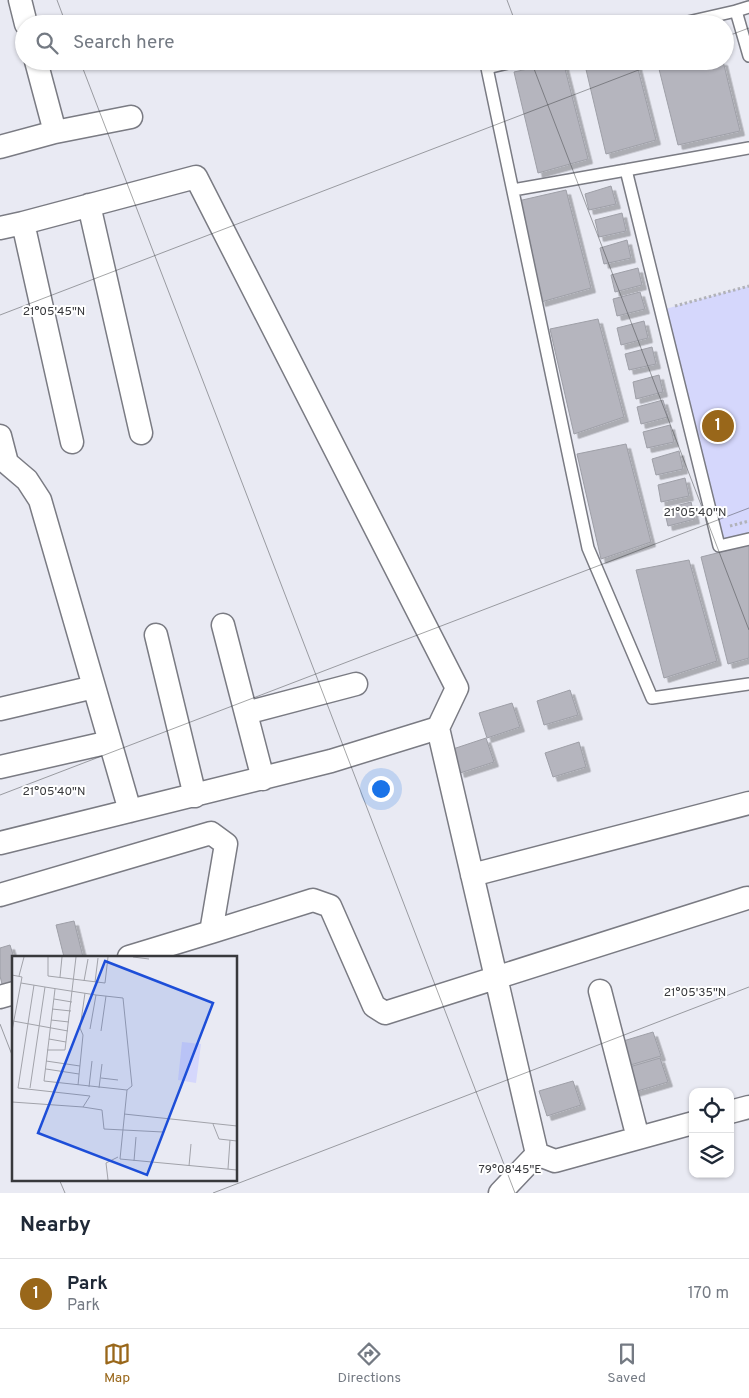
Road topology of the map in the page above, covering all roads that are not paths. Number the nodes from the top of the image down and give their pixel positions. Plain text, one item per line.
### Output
1 (20, 0) edge
2 (749, 7) edge
3 (736, 11) junction
4 (24, 15) edge
5 (719, 15) edge
6 (749, 56) edge
7 (38, 70) edge
8 (487, 70) edge
9 (131, 117) dead end
10 (55, 132) junction
11 (0, 148) edge
12 (749, 148) edge
13 (626, 170) junction
14 (513, 190) junction
15 (89, 205) junction
16 (23, 223) junction
17 (0, 228) edge
18 (141, 433) dead end
19 (0, 436) edge
20 (72, 442) dead end
21 (749, 539) edge
22 (223, 625) dead end
23 (156, 635) dead end
24 (356, 684) dead end
25 (749, 684) edge
26 (94, 687) junction
27 (0, 709) edge
28 (246, 713) junction
29 (438, 728) junction
30 (110, 742) junction
31 (0, 767) edge
32 (263, 778) junction
33 (195, 796) junction
34 (749, 803) edge
35 (130, 811) junction
36 (0, 843) edge
37 (472, 875) junction
38 (0, 896) edge
39 (747, 898) dead end
40 (211, 932) junction
41 (133, 956) edge
42 (496, 978) junction
43 (600, 991) dead end
44 (749, 1107) edge
45 (734, 1111) edge
46 (689, 1124) edge
47 (638, 1138) junction
48 (537, 1154) junction
49 (500, 1193) edge

1 - 4 street
2 - 3 lane
3 - 5 lane
3 - 6 lane
7 - 10 street
8 - 14 lane
9 - 10 street
10 - 11 street
12 - 13 lane
13 - 14 lane
13 - 21 lane
14 - 25 lane
15 - 16 street
15 - 18 street
15 - 29 street
16 - 17 street
16 - 20 street
19 - 26 street
22 - 28 street
23 - 33 street
24 - 28 street
26 - 27 street
26 - 30 street
28 - 32 street
29 - 32 street
29 - 37 street
30 - 31 street
30 - 35 street
32 - 33 street
33 - 35 street
34 - 37 street
35 - 36 street
37 - 42 street
38 - 40 street
39 - 42 street
40 - 41 street
40 - 42 street
42 - 48 street
43 - 47 street
44 - 45 street
46 - 47 street
47 - 48 street
48 - 49 street

